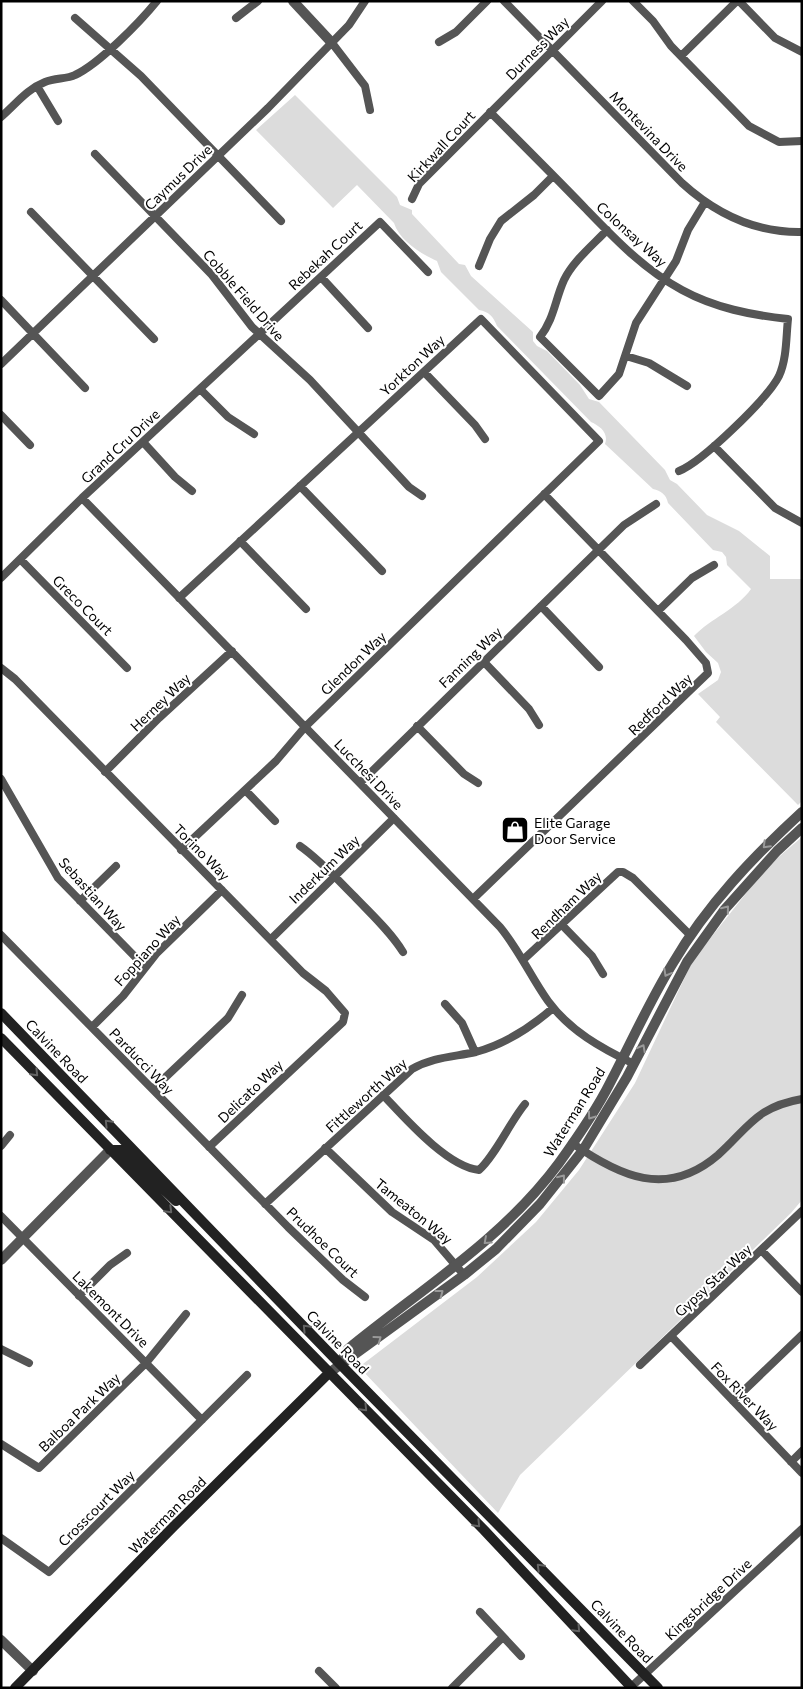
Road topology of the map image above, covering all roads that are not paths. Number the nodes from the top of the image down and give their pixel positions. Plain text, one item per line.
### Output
1 (157, 1) edge
2 (258, 1) edge
3 (293, 1) edge
4 (365, 1) edge
5 (487, 1) edge
6 (504, 1) edge
7 (602, 1) edge
8 (633, 1) edge
9 (738, 1) edge
10 (75, 18) dead end
11 (236, 18) dead end
12 (440, 42) dead end
13 (332, 43) junction
14 (109, 50) junction
15 (552, 50) junction
16 (802, 52) edge
17 (681, 56) junction
18 (37, 86) junction
19 (370, 110) dead end
20 (490, 112) junction
21 (1, 117) edge
22 (58, 121) dead end
23 (802, 141) edge
24 (95, 154) dead end
25 (218, 156) junction
26 (554, 176) junction
27 (412, 199) dead end
28 (705, 202) junction
29 (31, 212) dead end
30 (155, 216) junction
31 (281, 221) dead end
32 (607, 230) junction
33 (802, 232) edge
34 (479, 266) dead end
35 (428, 272) dead end
36 (92, 276) junction
37 (321, 277) junction
38 (664, 279) junction
39 (1, 300) edge
40 (368, 328) dead end
41 (33, 333) junction
42 (259, 334) junction
43 (154, 339) dead end
44 (626, 356) junction
45 (1, 364) edge
46 (424, 372) junction
47 (687, 386) dead end
48 (85, 388) dead end
49 (200, 389) junction
50 (1, 415) edge
51 (358, 432) junction
52 (254, 434) dead end
53 (485, 439) dead end
54 (143, 442) junction
55 (30, 445) dead end
56 (714, 446) junction
57 (679, 471) dead end
58 (300, 486) junction
59 (192, 491) dead end
60 (544, 494) junction
61 (422, 496) dead end
62 (82, 498) junction
63 (656, 504) dead end
64 (802, 523) edge
65 (240, 541) junction
66 (598, 550) junction
67 (20, 559) junction
68 (714, 565) dead end
69 (382, 571) dead end
70 (1, 578) edge
71 (179, 598) junction
72 (541, 606) junction
73 (306, 609) dead end
74 (658, 611) junction
75 (232, 651) junction
76 (484, 662) junction
77 (600, 666) dead end
78 (1, 668) edge
79 (127, 668) dead end
80 (417, 726) junction
81 (540, 726) dead end
82 (305, 727) junction
83 (106, 772) junction
84 (1, 779) edge
85 (360, 782) junction
86 (478, 783) dead end
87 (245, 790) junction
88 (802, 812) edge
89 (394, 818) junction
90 (274, 821) dead end
91 (802, 828) edge
92 (300, 846) dead end
93 (181, 850) junction
94 (116, 866) dead end
95 (334, 876) junction
96 (222, 890) junction
97 (473, 899) junction
98 (80, 901) junction
99 (562, 925) junction
100 (690, 935) junction
101 (1, 936) edge
102 (271, 938) junction
103 (403, 952) dead end
104 (524, 959) junction
105 (145, 967) junction
106 (603, 974) dead end
107 (242, 995) dead end
108 (445, 1004) dead end
109 (554, 1008) junction
110 (1, 1013) edge
111 (92, 1027) junction
112 (1, 1038) edge
113 (475, 1052) junction
114 (308, 1053) joint
115 (622, 1059) junction
116 (634, 1064) junction
117 (153, 1090) junction
118 (383, 1095) junction
119 (802, 1100) edge
120 (525, 1104) dead end
121 (10, 1135) dead end
122 (572, 1143) junction
123 (1, 1146) edge
124 (210, 1147) junction
125 (325, 1148) junction
126 (110, 1150) junction
127 (583, 1150) junction
128 (265, 1204) junction
129 (190, 1209) junction
130 (802, 1211) edge
131 (1, 1216) edge
132 (23, 1238) junction
133 (762, 1250) junction
134 (127, 1253) dead end
135 (1, 1260) edge
136 (457, 1266) junction
137 (464, 1275) junction
138 (802, 1292) edge
139 (79, 1296) junction
140 (365, 1296) dead end
141 (186, 1314) dead end
142 (802, 1335) edge
143 (671, 1336) junction
144 (1, 1349) edge
145 (29, 1363) dead end
146 (146, 1363) junction
147 (340, 1364) junction
148 (640, 1365) dead end
149 (330, 1373) junction
150 (247, 1375) dead end
151 (733, 1401) junction
152 (202, 1420) junction
153 (1, 1444) edge
154 (802, 1451) edge
155 (791, 1462) junction
156 (802, 1473) edge
157 (802, 1529) edge
158 (1, 1538) edge
159 (480, 1612) dead end
160 (503, 1637) junction
161 (1, 1640) edge
162 (521, 1656) dead end
163 (32, 1671) junction
164 (319, 1671) dead end
165 (645, 1674) junction
166 (631, 1687) edge
167 (15, 1688) edge
168 (336, 1688) edge
169 (452, 1688) edge
170 (658, 1688) edge

1 - 14 street
2 - 11 street
3 - 13 street
4 - 13 street, Caymus Drive
5 - 12 street
6 - 15 street, Montevina Drive
7 - 15 street, Durness Way
8 - 17 street
9 - 16 street
9 - 17 street
10 - 14 street
13 - 19 street
13 - 25 street, Caymus Drive
14 - 18 street
14 - 25 street
15 - 20 street, Durness Way
15 - 28 street, Montevina Drive
17 - 23 street
18 - 21 street
18 - 22 street
20 - 26 street, Colonsay Way
20 - 27 street, Kirkwall Court
24 - 30 street, Cobble Field Drive
25 - 30 street, Caymus Drive
25 - 31 street
26 - 32 street, Colonsay Way
26 - 34 street
28 - 33 street, Montevina Drive
28 - 38 street
29 - 36 street
30 - 36 street, Caymus Drive
30 - 42 street, Cobble Field Drive
32 - 38 street, Colonsay Way
32 - 44 street
35 - 37 street, Rebekah Court
36 - 41 street, Caymus Drive
36 - 43 street
37 - 40 street
37 - 42 street, Rebekah Court
38 - 44 street
38 - 56 street, Colonsay Way
39 - 41 street
41 - 45 street, Caymus Drive
41 - 48 street
42 - 49 street, Grand Cru Drive
42 - 51 street, Cobble Field Drive
44 - 47 street
46 - 51 street, Yorkton Way
46 - 53 street
46 - 60 street, Yorkton Way
49 - 52 street
49 - 54 street, Grand Cru Drive
50 - 55 street
51 - 58 street, Yorkton Way
51 - 61 street, Cobble Field Drive
54 - 59 street
54 - 62 street, Grand Cru Drive
56 - 57 street
56 - 64 street
58 - 65 street, Yorkton Way
58 - 69 street
60 - 66 street, Redford Way
60 - 82 street, Glendon Way
62 - 67 street, Grand Cru Drive
62 - 71 street, Lucchesi Drive
63 - 66 street, Fanning Way
65 - 71 street, Yorkton Way
65 - 73 street
66 - 72 street, Fanning Way
66 - 74 street, Redford Way
67 - 70 street, Grand Cru Drive
67 - 79 street, Greco Court
68 - 74 street
71 - 75 street, Lucchesi Drive
72 - 76 street, Fanning Way
72 - 77 street
74 - 97 street, Redford Way
75 - 82 street, Lucchesi Drive
75 - 83 street, Herney Way
76 - 80 street, Fanning Way
76 - 81 street
78 - 83 street, Torino Way
80 - 85 street, Fanning Way
80 - 86 street
82 - 85 street, Lucchesi Drive
82 - 87 street, Glendon Way
83 - 93 street, Torino Way
84 - 98 street, Sebastian Way
85 - 89 street, Lucchesi Drive
87 - 90 street
87 - 93 street, Glendon Way
88 -> 100 street, Waterman Road
89 - 95 street, Inderkum Way
89 - 97 street, Lucchesi Drive
116 -> 91 street, Waterman Road
92 - 95 street
93 - 96 street, Torino Way
94 - 98 street
95 - 102 street, Inderkum Way
95 - 103 street
96 - 102 street, Torino Way
96 - 105 street, Foppiano Way
97 - 104 street, Lucchesi Drive
98 - 105 street, Sebastian Way
99 - 100 street, Rendham Way
99 - 104 street, Rendham Way
99 - 106 street
100 -> 115 street, Waterman Road
101 - 111 street, Parducci Way
102 - 114 street, Torino Way
104 - 109 street, Lucchesi Drive
105 - 111 street, Foppiano Way
107 - 117 street
108 - 113 street
109 - 113 street, Fittleworth Way
109 - 115 street, Lucchesi Drive
129 -> 110 main road, Calvine Road
111 - 117 street, Parducci Way
112 -> 126 main road, Calvine Road
113 - 118 street, Fittleworth Way
114 - 124 street, Delicato Way
115 - 116 street, Lucchesi Drive
115 -> 122 street, Waterman Road
116 - 127 street, Waterman Road
117 - 124 street, Parducci Way
118 - 120 street
118 - 125 street, Fittleworth Way
119 - 127 street
121 - 123 street
122 - 127 street
122 -> 136 street, Waterman Road
124 - 128 street, Parducci Way
125 - 128 street, Fittleworth Way
125 - 136 street, Tameaton Way
126 - 129 main road
126 - 132 street
126 -> 149 main road, Calvine Road
137 -> 127 street, Waterman Road
128 - 140 street, Prudhoe Court
147 -> 129 main road, Calvine Road
130 - 133 street, Gypsy Star Way
131 - 132 street, Lakemont Drive
132 - 135 street
132 - 139 street, Lakemont Drive
133 - 138 street
133 - 143 street, Gypsy Star Way
134 - 139 street
136 - 137 street, Tameaton Way
136 - 147 street, Waterman Road
147 -> 137 street, Waterman Road
139 - 146 street, Lakemont Drive
141 - 146 street
142 - 151 street
143 - 148 street, Gypsy Star Way
143 - 151 street, Fox River Way
144 - 145 street
146 - 152 street, Lakemont Drive
146 - 153 street, Balboa Park Way
147 - 149 street, Waterman Road
165 -> 147 main road, Calvine Road
149 - 163 main road, Waterman Road
149 -> 166 main road, Calvine Road
150 - 152 street
151 - 155 street, Fox River Way
152 - 158 street, Crosscourt Way
154 - 155 street
155 - 156 street, Fox River Way
157 - 165 street, Kingsbridge Drive
159 - 160 street
160 - 162 street
160 - 169 street
161 - 163 street
163 - 167 main road, Waterman Road
164 - 168 street
165 - 166 street, Kingsbridge Drive
165 - 170 main road, Calvine Road

